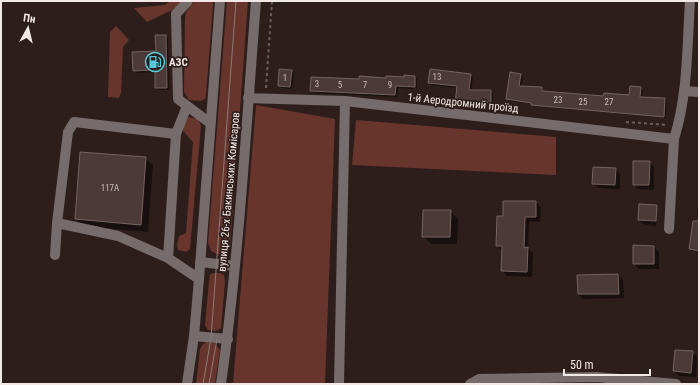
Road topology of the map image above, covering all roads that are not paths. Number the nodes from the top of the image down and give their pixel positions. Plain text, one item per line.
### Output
1 (188, 1) edge
2 (220, 1) edge
3 (256, 1) edge
4 (690, 1) edge
5 (684, 91) junction
6 (699, 92) edge
7 (248, 98) junction
8 (345, 101) junction
9 (186, 106) junction
10 (210, 123) junction
11 (176, 134) junction
12 (674, 139) junction
13 (57, 223) junction
14 (669, 228) dead end
15 (55, 255) dead end
16 (168, 258) junction
17 (200, 262) junction
18 (235, 266) junction
19 (199, 279) junction
20 (194, 336) junction
21 (228, 339) junction
22 (187, 384) edge
23 (221, 384) edge
24 (339, 384) edge
25 (470, 384) edge
26 (676, 384) edge

1 - 9 street
2 - 10 street, вулиця 26-х Бакинських Комісаров
3 - 7 street, вулиця 26-х Бакинських Комісаров
4 - 5 street
5 - 6 street
5 - 12 street
7 - 8 street, 1-й Аеродромний проїзд
7 - 18 street, вулиця 26-х Бакинських Комісаров
8 - 12 street, 1-й Аеродромний проїзд
8 - 24 street
9 - 10 street
9 - 11 street
10 - 17 street, вулиця 26-х Бакинських Комісаров
11 - 13 street
11 - 16 street
12 - 14 street
13 - 15 street
13 - 16 street
16 - 19 street
17 - 18 street
17 - 19 street, вулиця 26-х Бакинських Комісаров
18 - 21 street, вулиця 26-х Бакинських Комісаров
19 - 20 street, вулиця 26-х Бакинських Комісаров
20 - 21 street
20 - 22 street, вулиця 26-х Бакинських Комісаров
21 - 23 street, вулиця 26-х Бакинських Комісаров
25 - 26 street

